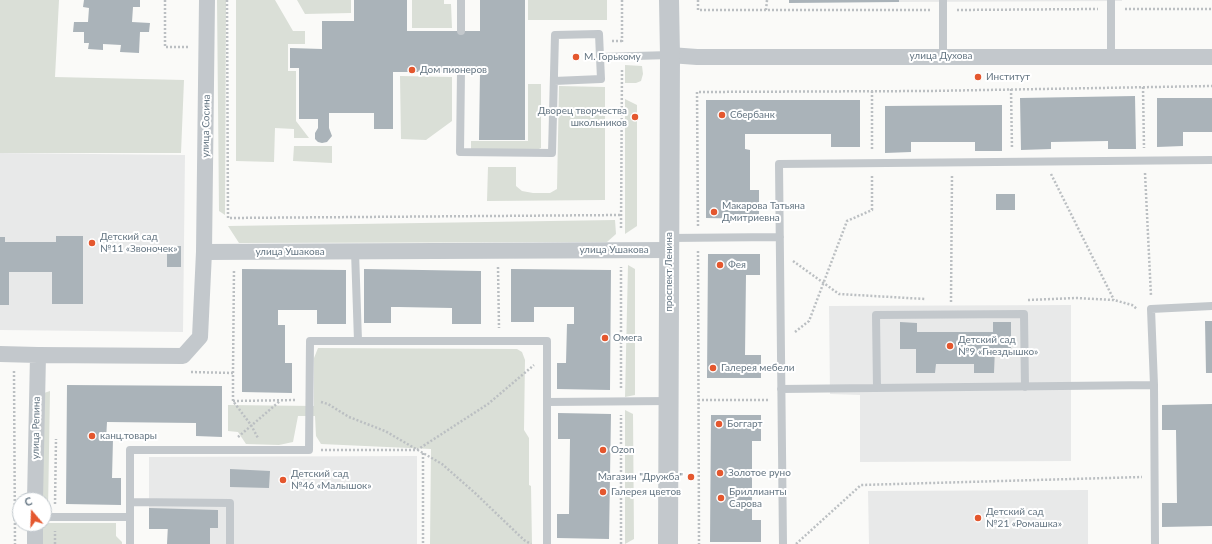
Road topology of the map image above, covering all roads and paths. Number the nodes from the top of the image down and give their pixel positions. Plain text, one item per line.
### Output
1 (207, 0) edge
2 (226, 0) edge
3 (461, 0) edge
4 (622, 0) edge
5 (668, 0) edge
6 (698, 0) edge
7 (767, 0) edge
8 (942, 0) edge
9 (1110, 0) edge
10 (698, 10) dead end
11 (766, 10) dead end
12 (461, 31) dead end
13 (670, 55) junction
14 (943, 56) junction
15 (600, 57) junction
16 (622, 57) junction
17 (1111, 57) junction
18 (1212, 57) edge
19 (461, 72) dead end
20 (554, 81) junction
21 (1212, 86) edge
22 (1143, 87) junction
23 (1011, 89) junction
24 (872, 91) junction
25 (1144, 160) junction
26 (1212, 160) edge
27 (1044, 161) junction
28 (952, 162) junction
29 (1012, 162) junction
30 (873, 163) junction
31 (621, 215) junction
32 (621, 228) dead end
33 (780, 237) junction
34 (698, 238) junction
35 (669, 244) junction
36 (780, 251) junction
37 (204, 252) junction
38 (356, 252) junction
39 (498, 264) dead end
40 (234, 265) dead end
41 (824, 283) junction
42 (929, 300) dead end
43 (1022, 300) dead end
44 (1114, 300) junction
45 (944, 301) dead end
46 (951, 301) junction
47 (957, 302) dead end
48 (1212, 306) edge
49 (1151, 309) junction
50 (951, 314) junction
51 (1152, 318) junction
52 (358, 341) junction
53 (499, 341) junction
54 (781, 342) junction
55 (7, 354) edge
56 (547, 354) junction
57 (38, 355) junction
58 (233, 373) dead end
59 (1154, 386) junction
60 (1025, 387) junction
61 (876, 388) junction
62 (781, 389) junction
63 (310, 400) junction
64 (698, 400) junction
65 (781, 400) junction
66 (280, 401) junction
67 (669, 401) junction
68 (547, 402) junction
69 (251, 425) junction
70 (56, 433) dead end
71 (222, 450) junction
72 (265, 450) junction
73 (309, 450) junction
74 (417, 450) junction
75 (422, 453) junction
76 (1154, 477) junction
77 (35, 492) edge
78 (130, 502) junction
79 (55, 517) junction
80 (130, 517) junction
81 (35, 532) edge
82 (15, 544) edge
83 (35, 544) edge
84 (55, 544) edge
85 (130, 544) edge
86 (230, 544) edge
87 (423, 544) edge
88 (531, 544) edge
89 (546, 544) edge
90 (668, 544) edge
91 (699, 544) edge
92 (782, 544) edge
93 (796, 544) edge
94 (1155, 544) edge

1 - 37 street, улица Сосина
2 - 31 path
3 - 12 lane
4 - 16 path
5 - 13 street, проспект Ленина
6 - 10 path
7 - 11 path
8 - 14 lane
9 - 17 lane
13 - 14 street, улица Духова
13 - 16 lane
13 - 35 street, проспект Ленина
14 - 17 street, улица Духова
15 - 16 lane
15 - 20 lane
15 - 20 lane
16 - 31 path
17 - 18 street, улица Духова
19 - 20 lane
21 - 22 path
22 - 23 path
22 - 25 path
23 - 24 path
23 - 29 path
24 - 30 path
24 - 34 path
25 - 26 lane
25 - 27 lane
25 - 49 path
27 - 29 lane
27 - 44 path
28 - 29 lane
28 - 30 lane
28 - 46 path
30 - 33 lane
30 - 41 path
31 - 32 path
33 - 34 lane
33 - 36 lane
34 - 35 lane
34 - 64 path
35 - 38 street, улица Ушакова
35 - 67 street, проспект Ленина
36 - 41 path
36 - 54 lane
37 - 38 street, улица Ушакова
37 - 57 street
38 - 52 lane
39 - 53 path
40 - 58 path
41 - 42 path
41 - 54 path
43 - 44 path
44 - 51 path
45 - 46 path
46 - 47 path
46 - 50 path
48 - 49 lane
49 - 51 lane
50 - 60 lane
50 - 61 lane
51 - 59 lane
52 - 53 lane
52 - 63 lane
53 - 56 lane
54 - 62 lane
55 - 57 street
55 - 82 path
56 - 68 lane
56 - 74 path
57 - 77 street, улица Репина
59 - 60 lane
59 - 76 lane
60 - 61 lane
61 - 62 lane
62 - 65 lane
63 - 66 path
63 - 73 lane
63 - 74 path
64 - 65 path
64 - 91 path
65 - 92 lane
66 - 69 path
66 - 69 path
67 - 68 lane
67 - 90 street, проспект Ленина
68 - 89 lane
69 - 71 path
69 - 72 path
70 - 79 path
71 - 72 lane
71 - 78 lane
72 - 73 lane
73 - 74 path
74 - 75 path
75 - 87 path
75 - 88 path
76 - 93 path
76 - 94 lane
78 - 80 lane
78 - 86 lane
79 - 80 lane
79 - 84 path
80 - 85 lane
81 - 83 street

